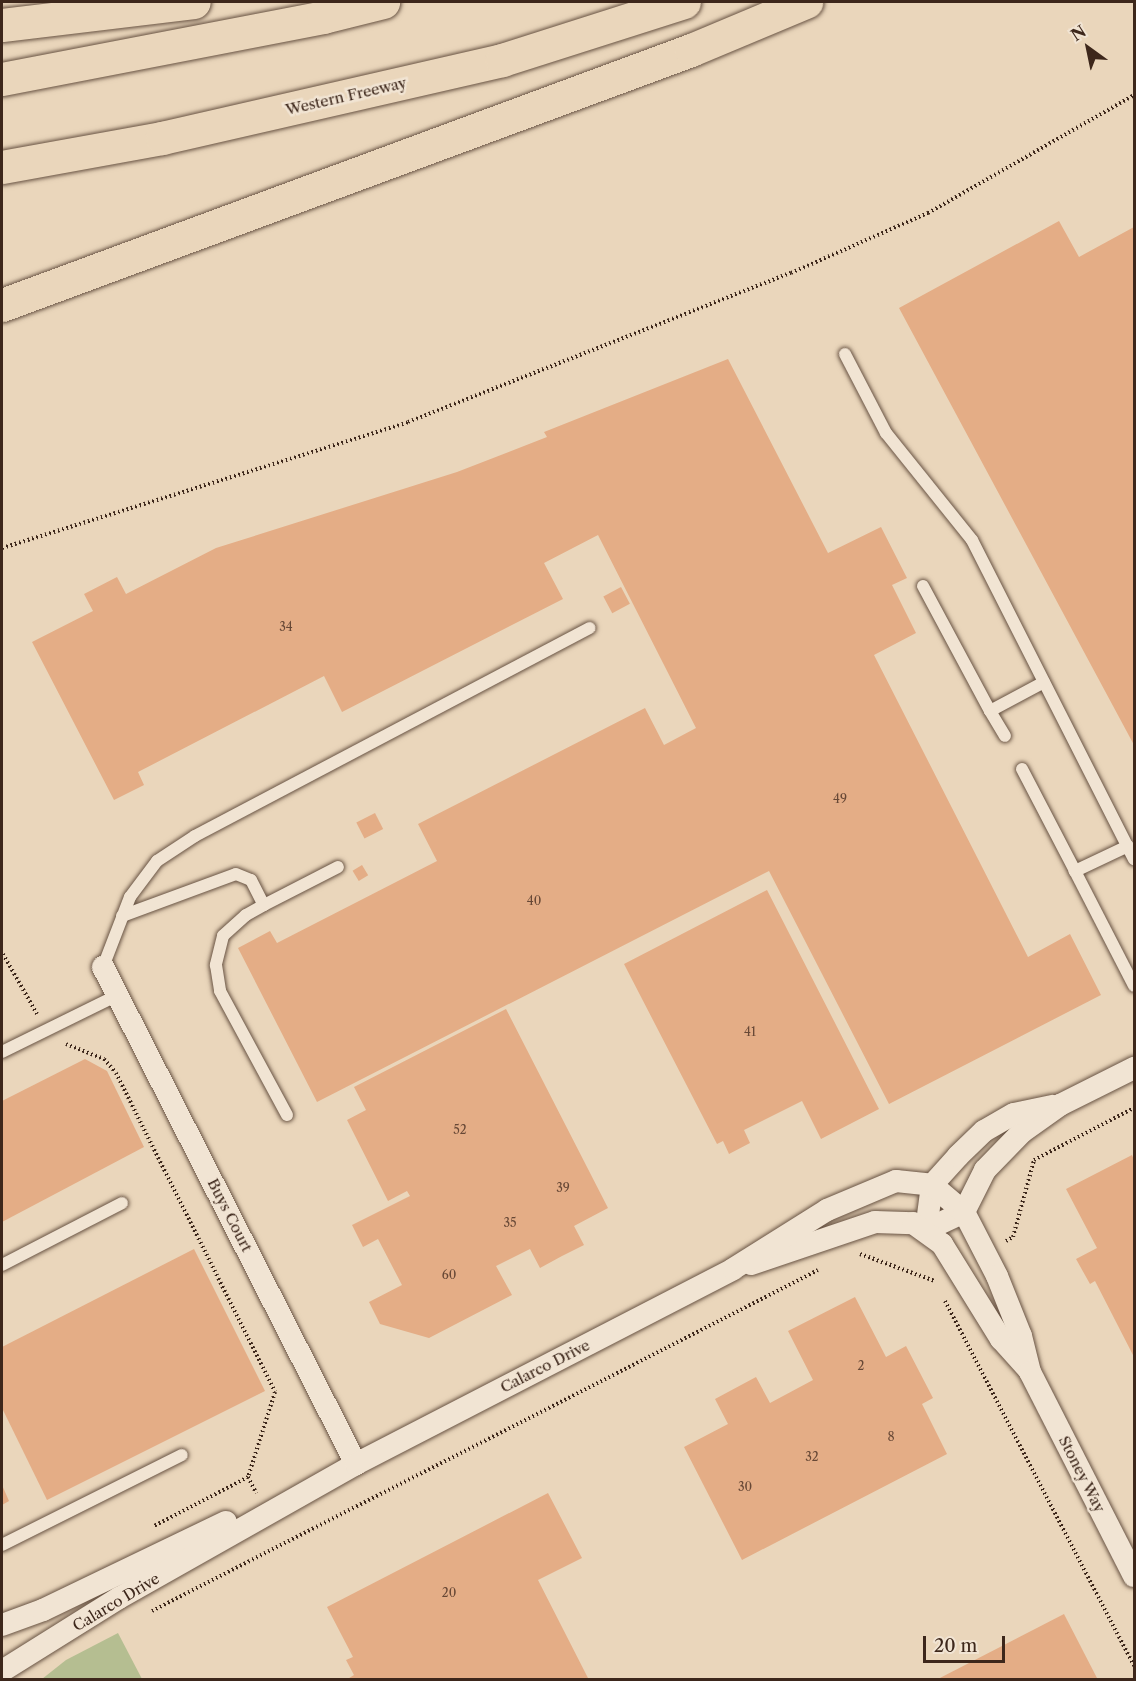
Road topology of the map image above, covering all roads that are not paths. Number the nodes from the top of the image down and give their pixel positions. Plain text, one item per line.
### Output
1 (194, 2) edge
2 (383, 2) edge
3 (684, 2) edge
4 (806, 2) edge
5 (2, 25) edge
6 (2, 80) edge
7 (2, 168) edge
8 (2, 305) edge
9 (845, 354) dead end
10 (923, 586) dead end
11 (590, 628) dead end
12 (1044, 682) junction
13 (990, 711) junction
14 (1005, 736) dead end
15 (1022, 769) dead end
16 (1128, 846) junction
17 (1134, 859) edge
18 (338, 867) dead end
19 (1075, 870) junction
20 (264, 905) junction
21 (122, 916) junction
22 (103, 967) joint
23 (1134, 986) edge
24 (118, 995) junction
25 (2, 1052) edge
26 (1134, 1068) edge
27 (1059, 1105) junction
28 (287, 1115) dead end
29 (932, 1185) junction
30 (122, 1203) dead end
31 (964, 1212) junction
32 (926, 1230) junction
33 (2, 1265) edge
34 (734, 1269) junction
35 (1030, 1372) junction
36 (182, 1455) dead end
37 (357, 1464) junction
38 (2, 1545) edge
39 (1134, 1576) edge
40 (2, 1625) edge
41 (2, 1671) edge

1 - 5 highway
2 - 6 highway
3 - 7 highway, Western Freeway
4 - 8 highway
9 - 12 lane
10 - 13 lane
11 - 21 lane
12 - 13 lane
12 - 16 lane
13 - 14 lane
15 - 19 lane
16 - 17 lane
16 - 19 lane
18 - 20 lane
19 - 23 lane
20 - 21 lane
20 - 28 lane
21 - 22 lane
22 - 24 street, Buys Court
24 - 25 lane
24 - 37 street, Buys Court
26 - 27 street
27 - 29 street
27 - 31 street
29 - 31 street, Stoney Way
29 - 32 street
29 - 34 street, Calarco Drive
30 - 33 lane
31 - 32 street
31 - 35 street, Stoney Way
32 - 34 street, Calarco Drive
32 - 35 street, Stoney Way
34 - 37 street, Calarco Drive
35 - 39 street, Stoney Way
36 - 38 lane
37 - 40 street, Calarco Drive
37 - 41 street, Calarco Drive

